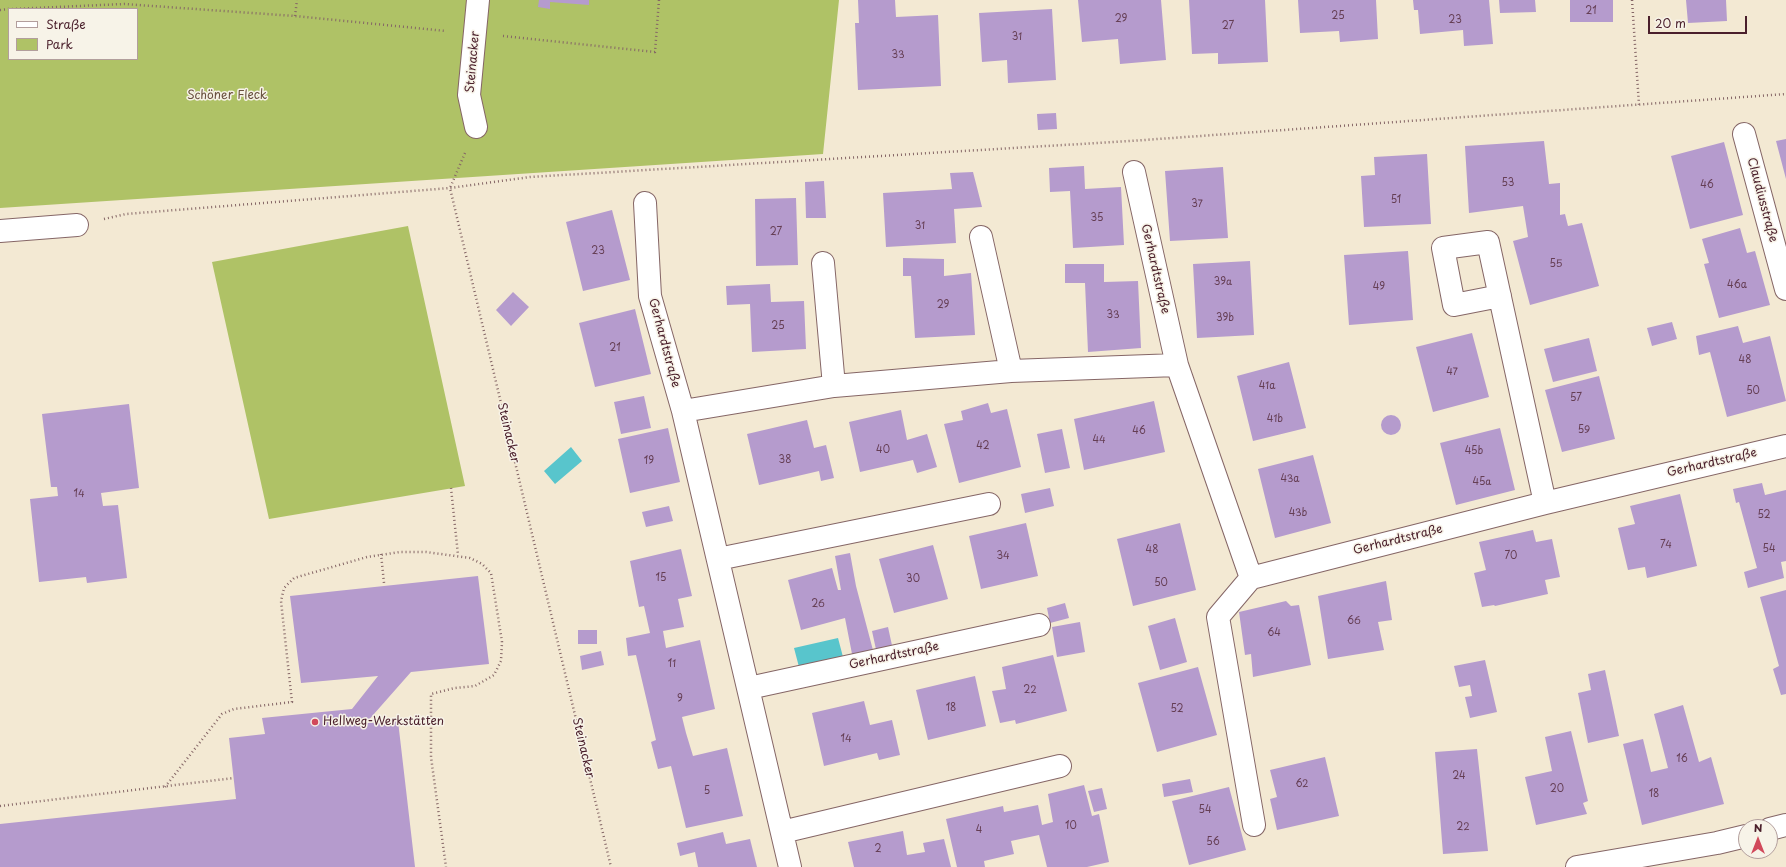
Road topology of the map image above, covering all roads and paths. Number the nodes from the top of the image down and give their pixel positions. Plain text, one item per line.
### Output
1 (297, 0) edge
2 (478, 0) edge
3 (1632, 0) edge
4 (34, 8) edge
5 (228, 11) dead end
6 (295, 16) dead end
7 (1786, 94) edge
8 (1639, 105) junction
9 (476, 127) joint
10 (1744, 134) dead end
11 (1134, 172) dead end
12 (450, 188) junction
13 (645, 203) dead end
14 (77, 225) joint
15 (0, 231) edge
16 (981, 237) dead end
17 (823, 263) dead end
18 (1786, 289) edge
19 (1500, 296) dead end
20 (1177, 365) junction
21 (1011, 371) junction
22 (834, 386) junction
23 (683, 410) junction
24 (1786, 446) edge
25 (451, 488) dead end
26 (1545, 503) junction
27 (989, 504) dead end
28 (381, 554) junction
29 (458, 556) junction
30 (718, 559) junction
31 (1251, 578) junction
32 (384, 583) dead end
33 (1039, 625) dead end
34 (749, 688) junction
35 (1060, 766) dead end
36 (234, 778) dead end
37 (165, 787) junction
38 (0, 806) edge
39 (1254, 825) dead end
40 (782, 832) junction
41 (1738, 838) edge
42 (446, 867) edge
43 (611, 867) edge
44 (790, 867) edge
45 (1577, 867) edge

1 - 6 path
2 - 9 street, Steinacker
3 - 8 path
4 - 5 path
7 - 8 path
8 - 12 path
9 - 12 path
10 - 18 street, Claudiusstraße
11 - 20 street, Gerhardtstraße
12 - 14 path
12 - 43 path, Steinacker
13 - 23 street, Gerhardtstraße
14 - 15 street
16 - 21 street
17 - 22 street
19 - 26 street
20 - 21 street
20 - 31 street, Gerhardtstraße
21 - 22 street
22 - 23 street
23 - 30 street, Gerhardtstraße
24 - 26 street, Gerhardtstraße
25 - 29 path
26 - 31 street, Gerhardtstraße
27 - 30 street
28 - 29 path
28 - 32 path
28 - 37 path
29 - 42 path
30 - 34 street, Gerhardtstraße
31 - 39 street
33 - 34 street, Gerhardtstraße
34 - 40 street, Gerhardtstraße
35 - 40 street
36 - 37 path
37 - 38 path
40 - 44 street, Gerhardtstraße
41 - 45 street

